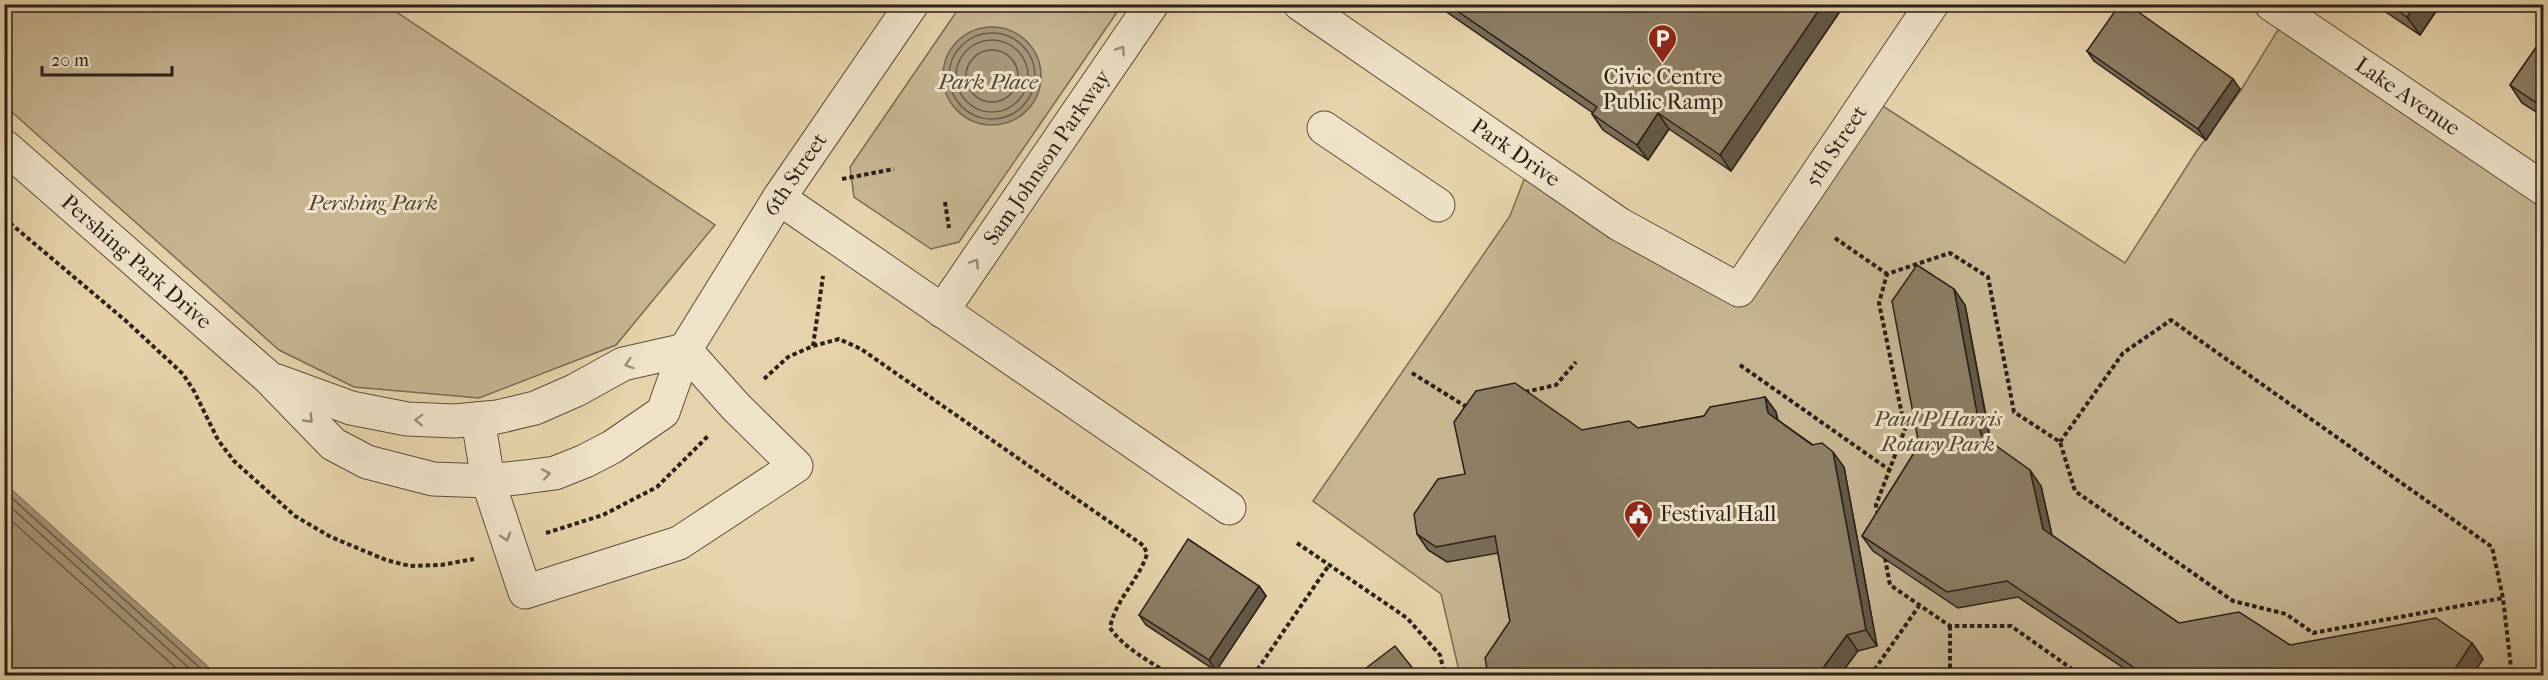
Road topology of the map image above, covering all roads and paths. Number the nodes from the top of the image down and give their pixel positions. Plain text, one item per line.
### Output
1 (912, 4) edge
2 (1152, 4) edge
3 (1300, 4) edge
4 (1932, 4) edge
5 (2271, 4) edge
6 (1324, 128) dead end
7 (4, 146) edge
8 (894, 169) dead end
9 (836, 180) dead end
10 (2544, 189) edge
11 (779, 198) junction
12 (1438, 205) dead end
13 (1835, 238) dead end
14 (1887, 274) junction
15 (823, 275) dead end
16 (1739, 290) joint
17 (942, 311) junction
18 (813, 346) dead end
19 (686, 350) junction
20 (1576, 362) dead end
21 (1740, 365) dead end
22 (1412, 373) dead end
23 (268, 378) junction
24 (1522, 393) edge
25 (1476, 403) edge
26 (478, 419) junction
27 (2060, 442) junction
28 (1891, 471) junction
29 (488, 481) junction
30 (1229, 508) dead end
31 (1878, 516) edge
32 (1297, 543) dead end
33 (1884, 551) edge
34 (1329, 565) junction
35 (2503, 598) junction
36 (1919, 606) junction
37 (1950, 627) junction
38 (1253, 675) edge
39 (1445, 675) edge
40 (1870, 675) edge
41 (1950, 675) edge
42 (2082, 675) edge
43 (2512, 675) edge

1 - 11 street, 6th Street
17 -> 2 street, Sam Johnson Parkway
3 - 16 street, Park Drive
4 - 16 street, 5th Street
5 - 10 street, Lake Avenue
6 - 12 street
7 - 23 street, Pershing Park Drive
8 - 9 path
11 - 17 street
11 - 19 street, 6th Street
13 - 14 path
14 - 27 path
14 - 28 path
15 - 18 path
17 - 30 street
19 -> 26 street
29 -> 19 street, 6th Street
29 -> 19 street
20 - 24 path
21 - 28 path
22 - 25 path
26 -> 23 street, Pershing Park Drive
23 -> 29 street, Pershing Park Drive
26 - 29 street
27 - 35 path
27 - 35 path
28 - 31 path
32 - 34 path
33 - 36 path
34 - 38 path
34 - 39 path
35 - 43 path
36 - 37 path
36 - 40 path
37 - 41 path
37 - 42 path

